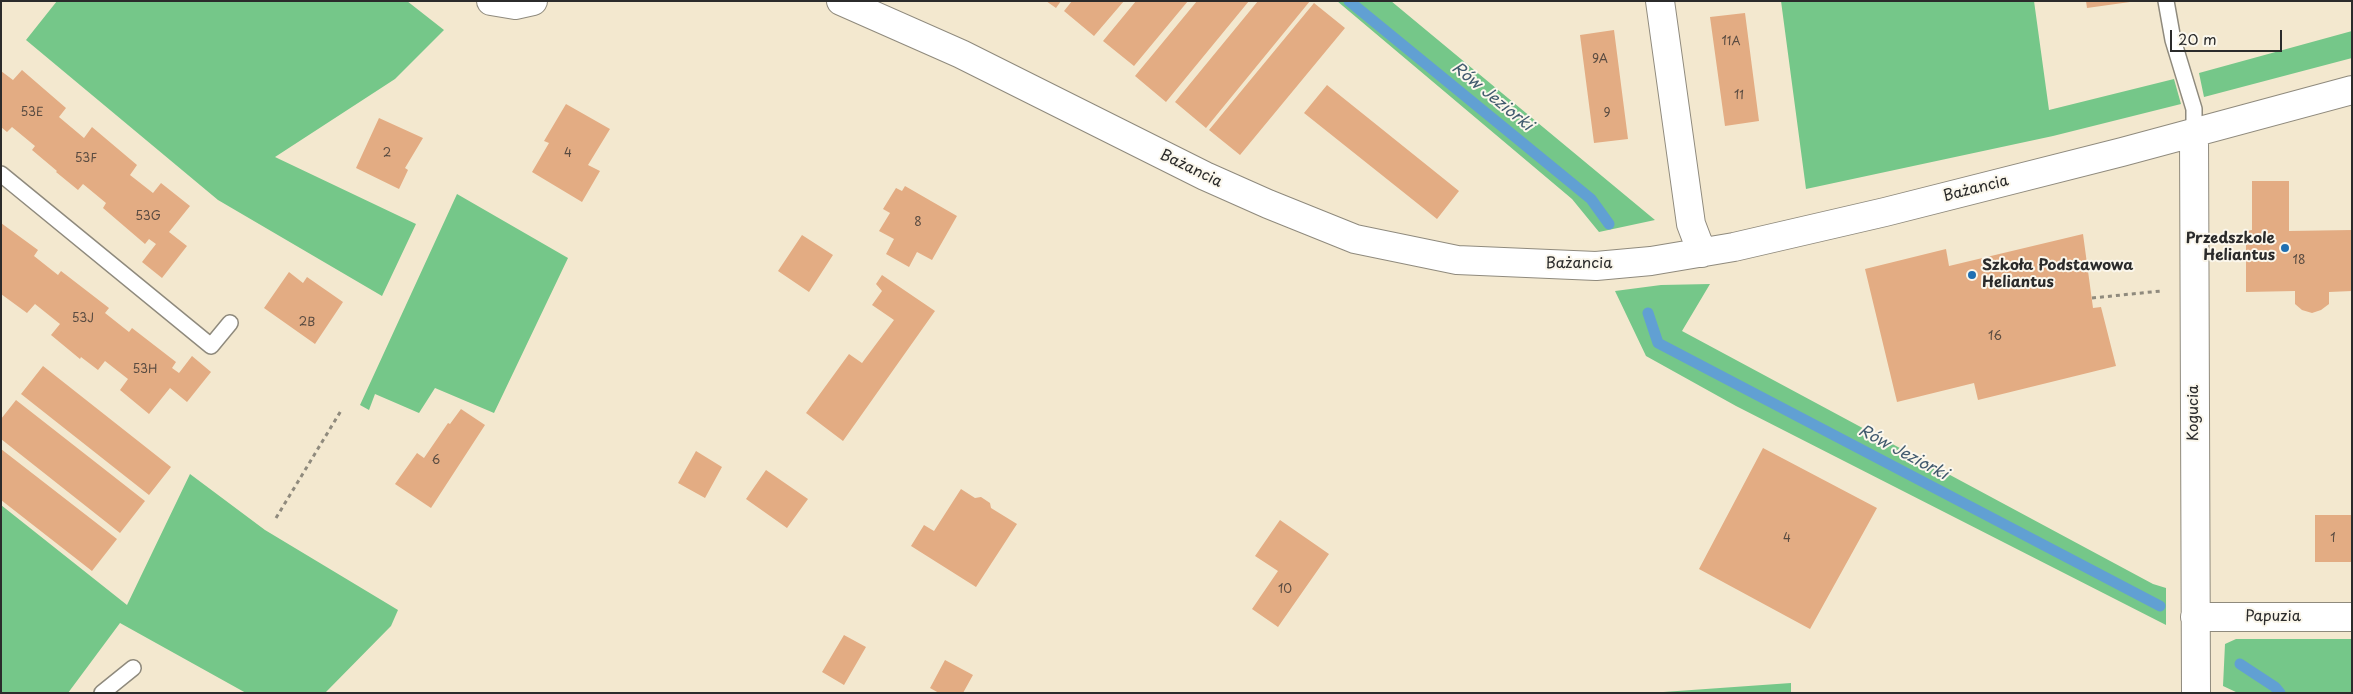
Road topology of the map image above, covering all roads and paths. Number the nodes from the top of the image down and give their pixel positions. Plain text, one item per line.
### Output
1 (491, 1) edge
2 (534, 1) edge
3 (841, 1) edge
4 (1660, 1) edge
5 (2166, 1) edge
6 (2352, 90) edge
7 (2194, 133) junction
8 (1, 174) edge
9 (1702, 253) junction
10 (2164, 290) dead end
11 (2092, 298) dead end
12 (230, 323) dead end
13 (342, 409) dead end
14 (276, 518) dead end
15 (2195, 617) junction
16 (2352, 617) edge
17 (133, 668) dead end
18 (102, 693) edge
19 (2196, 693) edge

1 - 2 street
3 - 9 street, Bażancia
4 - 9 street
5 - 7 lane
6 - 7 street, Bażancia
7 - 9 street, Bażancia
7 - 15 street, Kogucia
8 - 12 lane
10 - 11 path
13 - 14 path
15 - 16 street, Papuzia
15 - 19 street, Kogucia
17 - 18 lane

